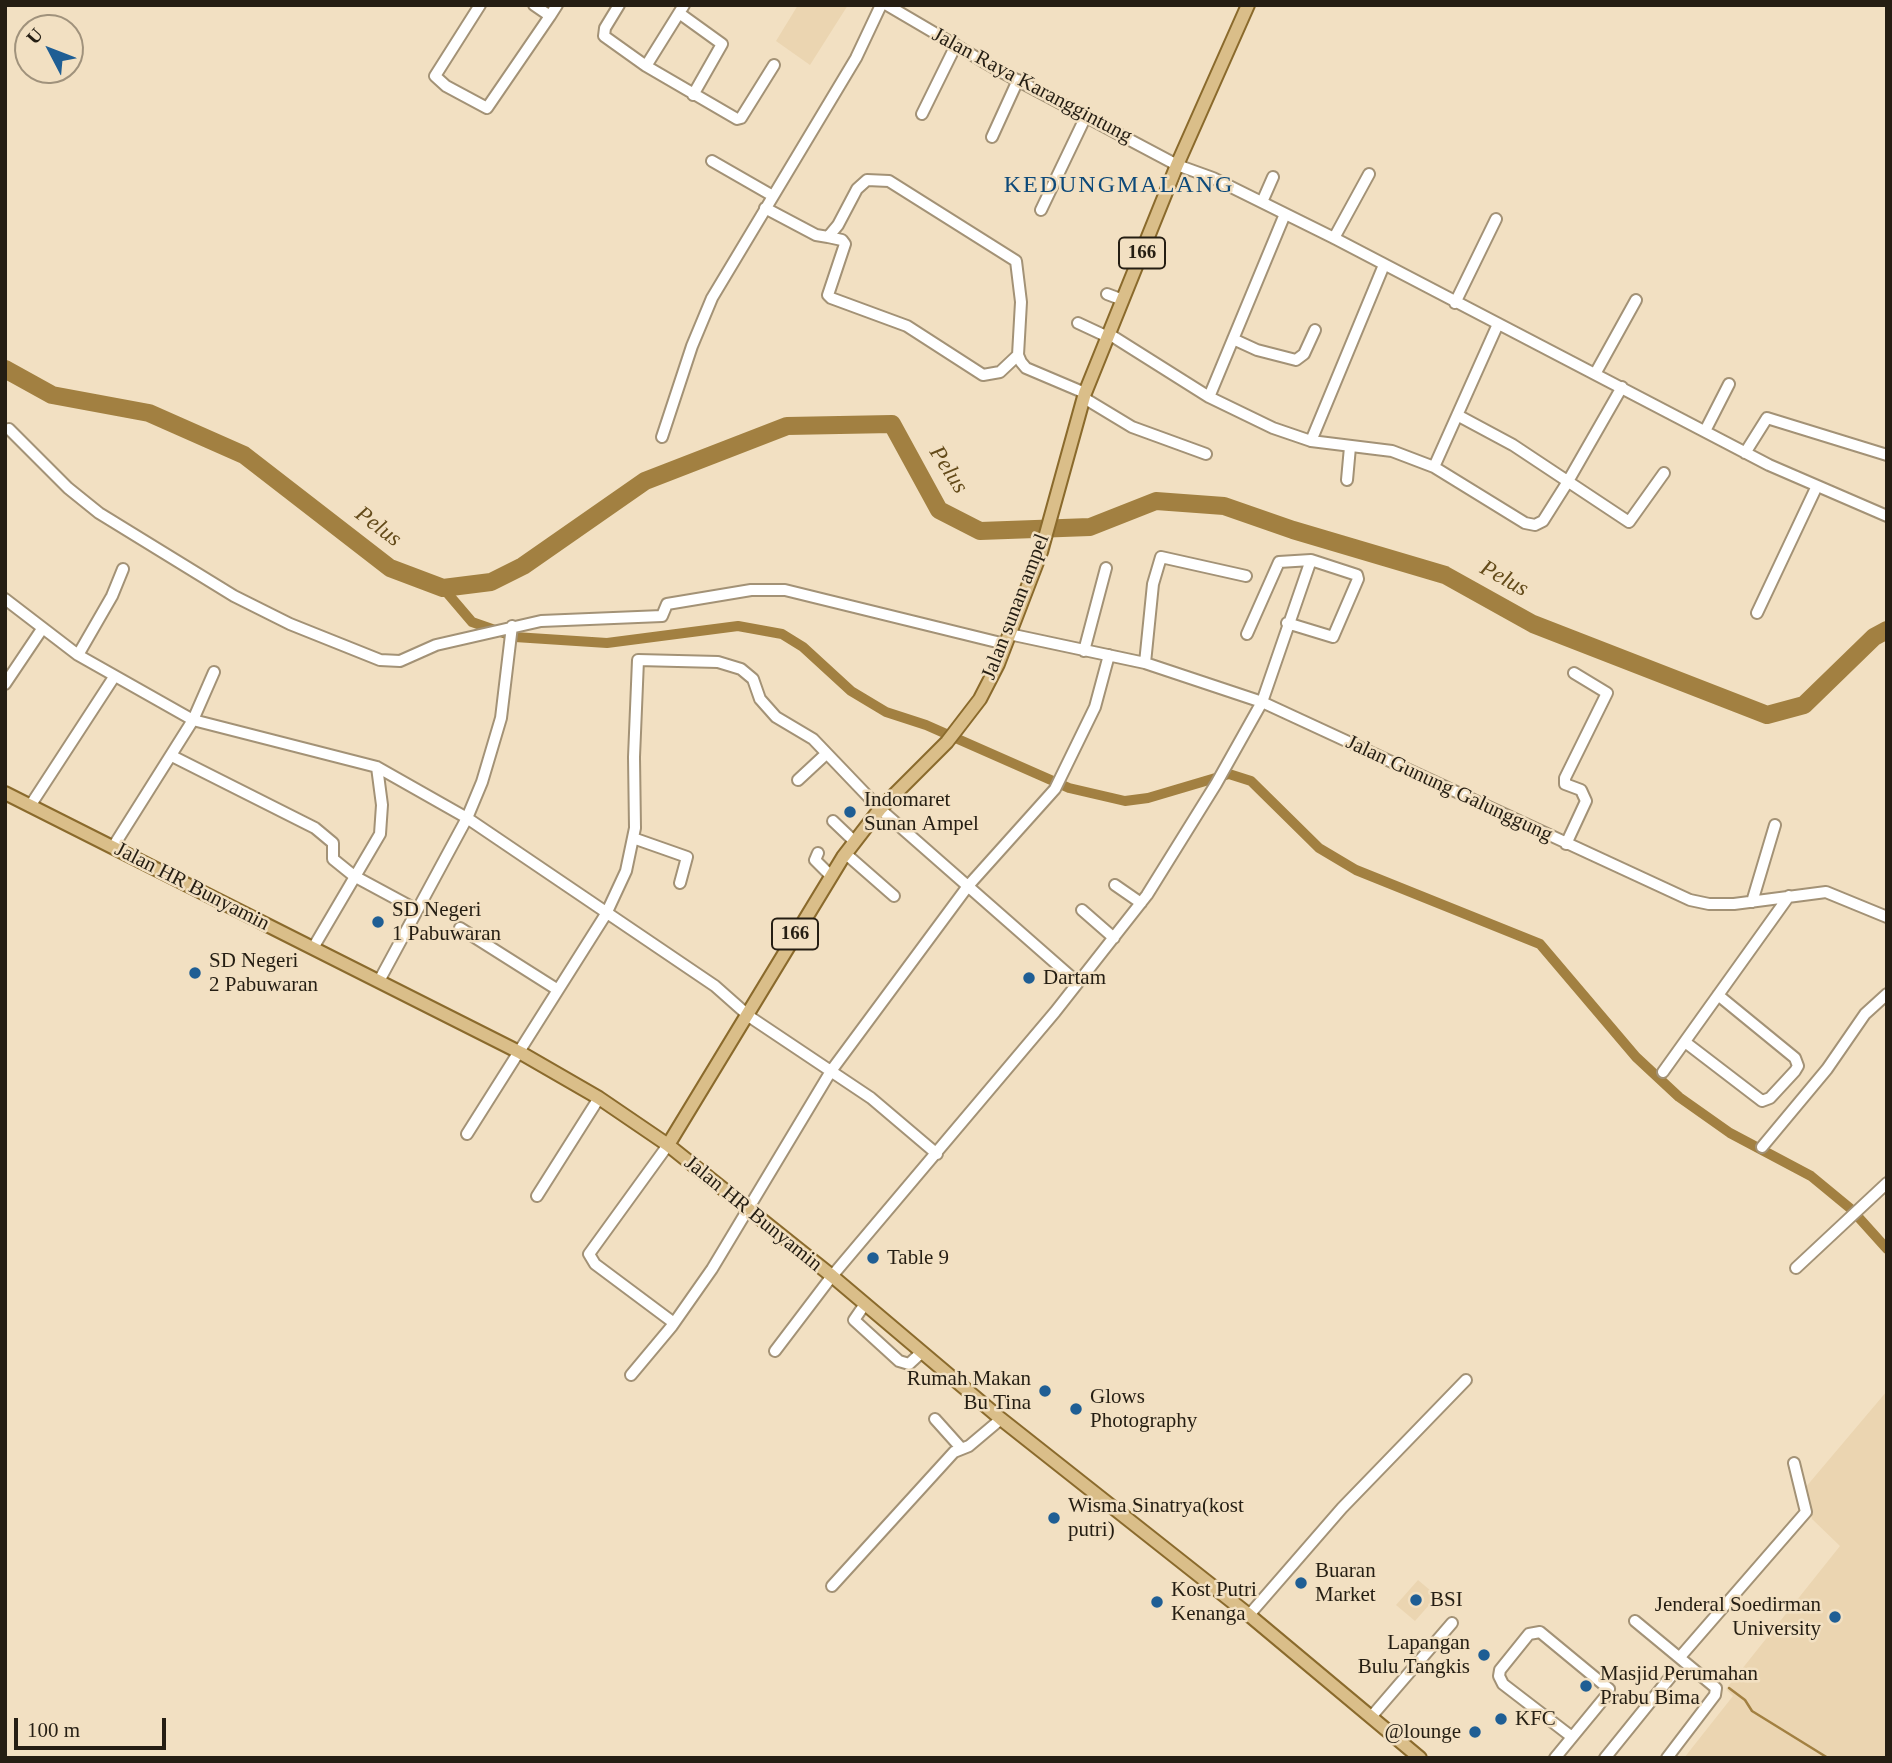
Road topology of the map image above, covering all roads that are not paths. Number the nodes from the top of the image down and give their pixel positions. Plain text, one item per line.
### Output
1 (480, 5) edge
2 (534, 5) edge
3 (557, 5) edge
4 (619, 5) edge
5 (881, 5) edge
6 (887, 5) edge
7 (911, 5) edge
8 (1248, 5) edge
9 (682, 9) edge
10 (902, 15) junction
11 (550, 16) junction
12 (956, 45) junction
13 (774, 65) dead end
14 (646, 66) junction
15 (1018, 80) junction
16 (693, 94) junction
17 (922, 114) dead end
18 (1086, 116) junction
19 (992, 137) dead end
20 (712, 161) dead end
21 (1177, 165) junction
22 (1369, 174) dead end
23 (1273, 177) dead end
24 (773, 197) junction
25 (1262, 202) junction
26 (765, 208) junction
27 (1041, 210) dead end
28 (1285, 214) junction
29 (1496, 219) dead end
30 (828, 237) junction
31 (1334, 238) junction
32 (1384, 265) junction
33 (1107, 293) dead end
34 (1123, 300) junction
35 (1636, 300) dead end
36 (1455, 303) junction
37 (1078, 323) dead end
38 (1499, 324) junction
39 (1315, 330) dead end
40 (1108, 335) junction
41 (1233, 339) junction
42 (1018, 355) junction
43 (1595, 374) junction
44 (1729, 384) dead end
45 (1622, 387) junction
46 (1085, 396) junction
47 (1209, 397) junction
48 (1459, 415) junction
49 (9, 429) dead end
50 (1705, 431) junction
51 (662, 437) dead end
52 (1311, 441) junction
53 (1350, 447) junction
54 (1745, 453) junction
55 (1206, 454) dead end
56 (1887, 455) edge
57 (1434, 467) junction
58 (1664, 474) dead end
59 (1348, 480) dead end
60 (1567, 483) junction
61 (1815, 488) junction
62 (1887, 516) edge
63 (1311, 560) junction
64 (1106, 568) dead end
65 (123, 569) dead end
66 (1246, 576) dead end
67 (5, 599) edge
68 (1757, 612) dead end
69 (1287, 623) junction
70 (512, 626) junction
71 (42, 629) junction
72 (1247, 634) dead end
73 (1007, 639) junction
74 (1084, 651) junction
75 (78, 655) junction
76 (1109, 655) junction
77 (1145, 663) junction
78 (214, 672) dead end
79 (1574, 673) dead end
80 (114, 677) junction
81 (5, 684) edge
82 (1262, 702) junction
83 (193, 720) junction
84 (826, 754) junction
85 (172, 756) junction
86 (377, 767) junction
87 (798, 780) dead end
88 (5, 793) edge
89 (30, 806) junction
90 (880, 809) junction
91 (467, 818) junction
92 (833, 821) dead end
93 (1775, 825) dead end
94 (633, 838) junction
95 (855, 842) junction
96 (1566, 844) junction
97 (113, 847) junction
98 (818, 853) dead end
99 (846, 854) junction
100 (354, 876) junction
101 (831, 876) junction
102 (680, 883) dead end
103 (1115, 885) dead end
104 (968, 886) junction
105 (894, 895) dead end
106 (1789, 896) junction
107 (1752, 902) junction
108 (1141, 904) junction
109 (417, 910) junction
110 (1082, 910) dead end
111 (606, 914) junction
112 (1887, 917) edge
113 (460, 928) dead end
114 (1114, 938) junction
115 (313, 948) junction
116 (379, 981) junction
117 (1077, 982) junction
118 (558, 990) junction
119 (1887, 994) edge
120 (1718, 995) junction
121 (747, 1015) junction
122 (1685, 1042) junction
123 (521, 1053) junction
124 (831, 1071) junction
125 (1663, 1072) dead end
126 (599, 1098) junction
127 (467, 1134) dead end
128 (668, 1146) junction
129 (1762, 1147) dead end
130 (937, 1154) junction
131 (1887, 1183) edge
132 (537, 1196) dead end
133 (748, 1211) junction
134 (1796, 1268) dead end
135 (832, 1276) junction
136 (865, 1304) junction
137 (674, 1323) junction
138 (775, 1351) dead end
139 (922, 1352) junction
140 (631, 1375) dead end
141 (1465, 1380) dead end
142 (935, 1419) dead end
143 (1001, 1419) junction
144 (961, 1448) junction
145 (1794, 1463) dead end
146 (832, 1586) dead end
147 (1249, 1615) junction
148 (1635, 1621) dead end
149 (1452, 1623) dead end
150 (1681, 1657) junction
151 (1672, 1675) dead end
152 (1371, 1717) junction
153 (1572, 1737) junction
154 (1420, 1758) edge
155 (1555, 1758) edge
156 (1605, 1758) edge
157 (1667, 1758) edge

1 - 11 street
2 - 11 street
3 - 11 street
4 - 14 street
5 - 24 street
6 - 10 street, Jalan Raya Karanggintung
7 - 10 street
8 - 21 main road, Jalan sunan ampel / 166
9 - 14 street
9 - 16 street
10 - 12 street, Jalan Raya Karanggintung
12 - 15 street, Jalan Raya Karanggintung
12 - 17 street
13 - 16 street
14 - 16 street
15 - 18 street, Jalan Raya Karanggintung
15 - 19 street
18 - 21 street, Jalan Raya Karanggintung
18 - 27 street
20 - 24 street
21 - 25 street, Jalan Raya Karanggintung
21 - 34 main road, Jalan sunan ampel / 166
22 - 31 street
23 - 25 street
24 - 26 street
25 - 28 street, Jalan Raya Karanggintung
26 - 30 street
26 - 51 street
28 - 31 street, Jalan Raya Karanggintung
28 - 41 street
29 - 36 street
30 - 42 street
30 - 42 street
31 - 32 street, Jalan Raya Karanggintung
32 - 36 street, Jalan Raya Karanggintung
32 - 52 street
33 - 34 street
34 - 40 main road, Jalan sunan ampel / 166
35 - 43 street
36 - 38 street, Jalan Raya Karanggintung
37 - 40 street
38 - 43 street, Jalan Raya Karanggintung
38 - 48 street
39 - 41 street
40 - 46 main road, Jalan sunan ampel / 166
40 - 47 street
41 - 47 street
42 - 46 street
43 - 45 street, Jalan Raya Karanggintung
44 - 50 street
45 - 50 street, Jalan Raya Karanggintung
45 - 60 street
46 - 55 street
46 - 73 main road, Jalan sunan ampel / 166
47 - 52 street
48 - 57 street
48 - 60 street
49 - 70 street
50 - 54 street, Jalan Raya Karanggintung
52 - 53 street
53 - 57 street
53 - 59 street
54 - 56 street
54 - 61 street, Jalan Raya Karanggintung
57 - 60 street
58 - 60 street
61 - 62 street, Jalan Raya Karanggintung
61 - 68 street
63 - 69 street
63 - 69 street
63 - 72 street
64 - 74 street
65 - 75 street
66 - 77 street
67 - 71 street
69 - 82 street
70 - 73 street, Jalan Gunung Galunggung
70 - 91 street
71 - 75 street
71 - 81 street
73 - 74 street, Jalan Gunung Galunggung
73 - 90 main road, Jalan sunan ampel / 166
74 - 76 street, Jalan Gunung Galunggung
75 - 80 street
76 - 77 street, Jalan Gunung Galunggung
76 - 104 street
77 - 82 street, Jalan Gunung Galunggung
78 - 83 street
79 - 96 street
80 - 83 street
80 - 89 street
82 - 96 street, Jalan Gunung Galunggung
82 - 108 street
83 - 85 street
83 - 86 street
84 - 87 street
84 - 90 street
84 - 94 street
85 - 97 street
85 - 100 street
86 - 91 street
86 - 100 street
88 - 89 main road, Jalan HR Bunyamin
89 - 97 main road, Jalan HR Bunyamin
90 - 95 main road, Jalan sunan ampel / 166
90 - 104 street
91 - 109 street
91 - 111 street
92 - 95 street
93 - 107 street
94 - 102 street
94 - 111 street
95 - 99 main road, Jalan sunan ampel / 166
96 - 107 street, Jalan Gunung Galunggung
97 - 115 main road, Jalan HR Bunyamin
98 - 101 street
99 - 101 main road, Jalan sunan ampel / 166
99 - 105 street
100 - 109 street
100 - 115 street
101 - 121 main road, Jalan sunan ampel / 166
103 - 108 street
104 - 117 street
104 - 124 street
106 - 107 street, Jalan Gunung Galunggung
106 - 112 street, Jalan Gunung Galunggung
106 - 120 street
108 - 114 street
109 - 116 street
110 - 114 street
111 - 118 street
111 - 121 street
113 - 118 street
114 - 117 street
115 - 116 main road, Jalan HR Bunyamin
116 - 123 main road, Jalan HR Bunyamin
117 - 130 street
118 - 123 street
119 - 129 street
120 - 122 street
120 - 122 street
121 - 124 street
121 - 128 main road, Jalan sunan ampel / 166
122 - 125 street
123 - 126 main road, Jalan HR Bunyamin
123 - 127 street
124 - 130 street
124 - 133 street
126 - 128 main road, Jalan HR Bunyamin
126 - 132 street
128 - 133 main road, Jalan HR Bunyamin
128 - 137 street
130 - 135 street
131 - 134 street
133 - 135 main road, Jalan HR Bunyamin
133 - 137 street
135 - 136 main road, Jalan HR Bunyamin
135 - 138 street
136 - 139 main road, Jalan HR Bunyamin
136 - 139 street
137 - 140 street
139 - 143 main road, Jalan HR Bunyamin
141 - 147 street
142 - 144 street
143 - 144 street
143 - 147 main road, Jalan HR Bunyamin
144 - 146 street
145 - 150 street
147 - 152 main road, Jalan HR Bunyamin
148 - 150 street
149 - 152 street
150 - 157 street
151 - 156 street
152 - 154 main road, Jalan HR Bunyamin
153 - 153 street
153 - 155 street

